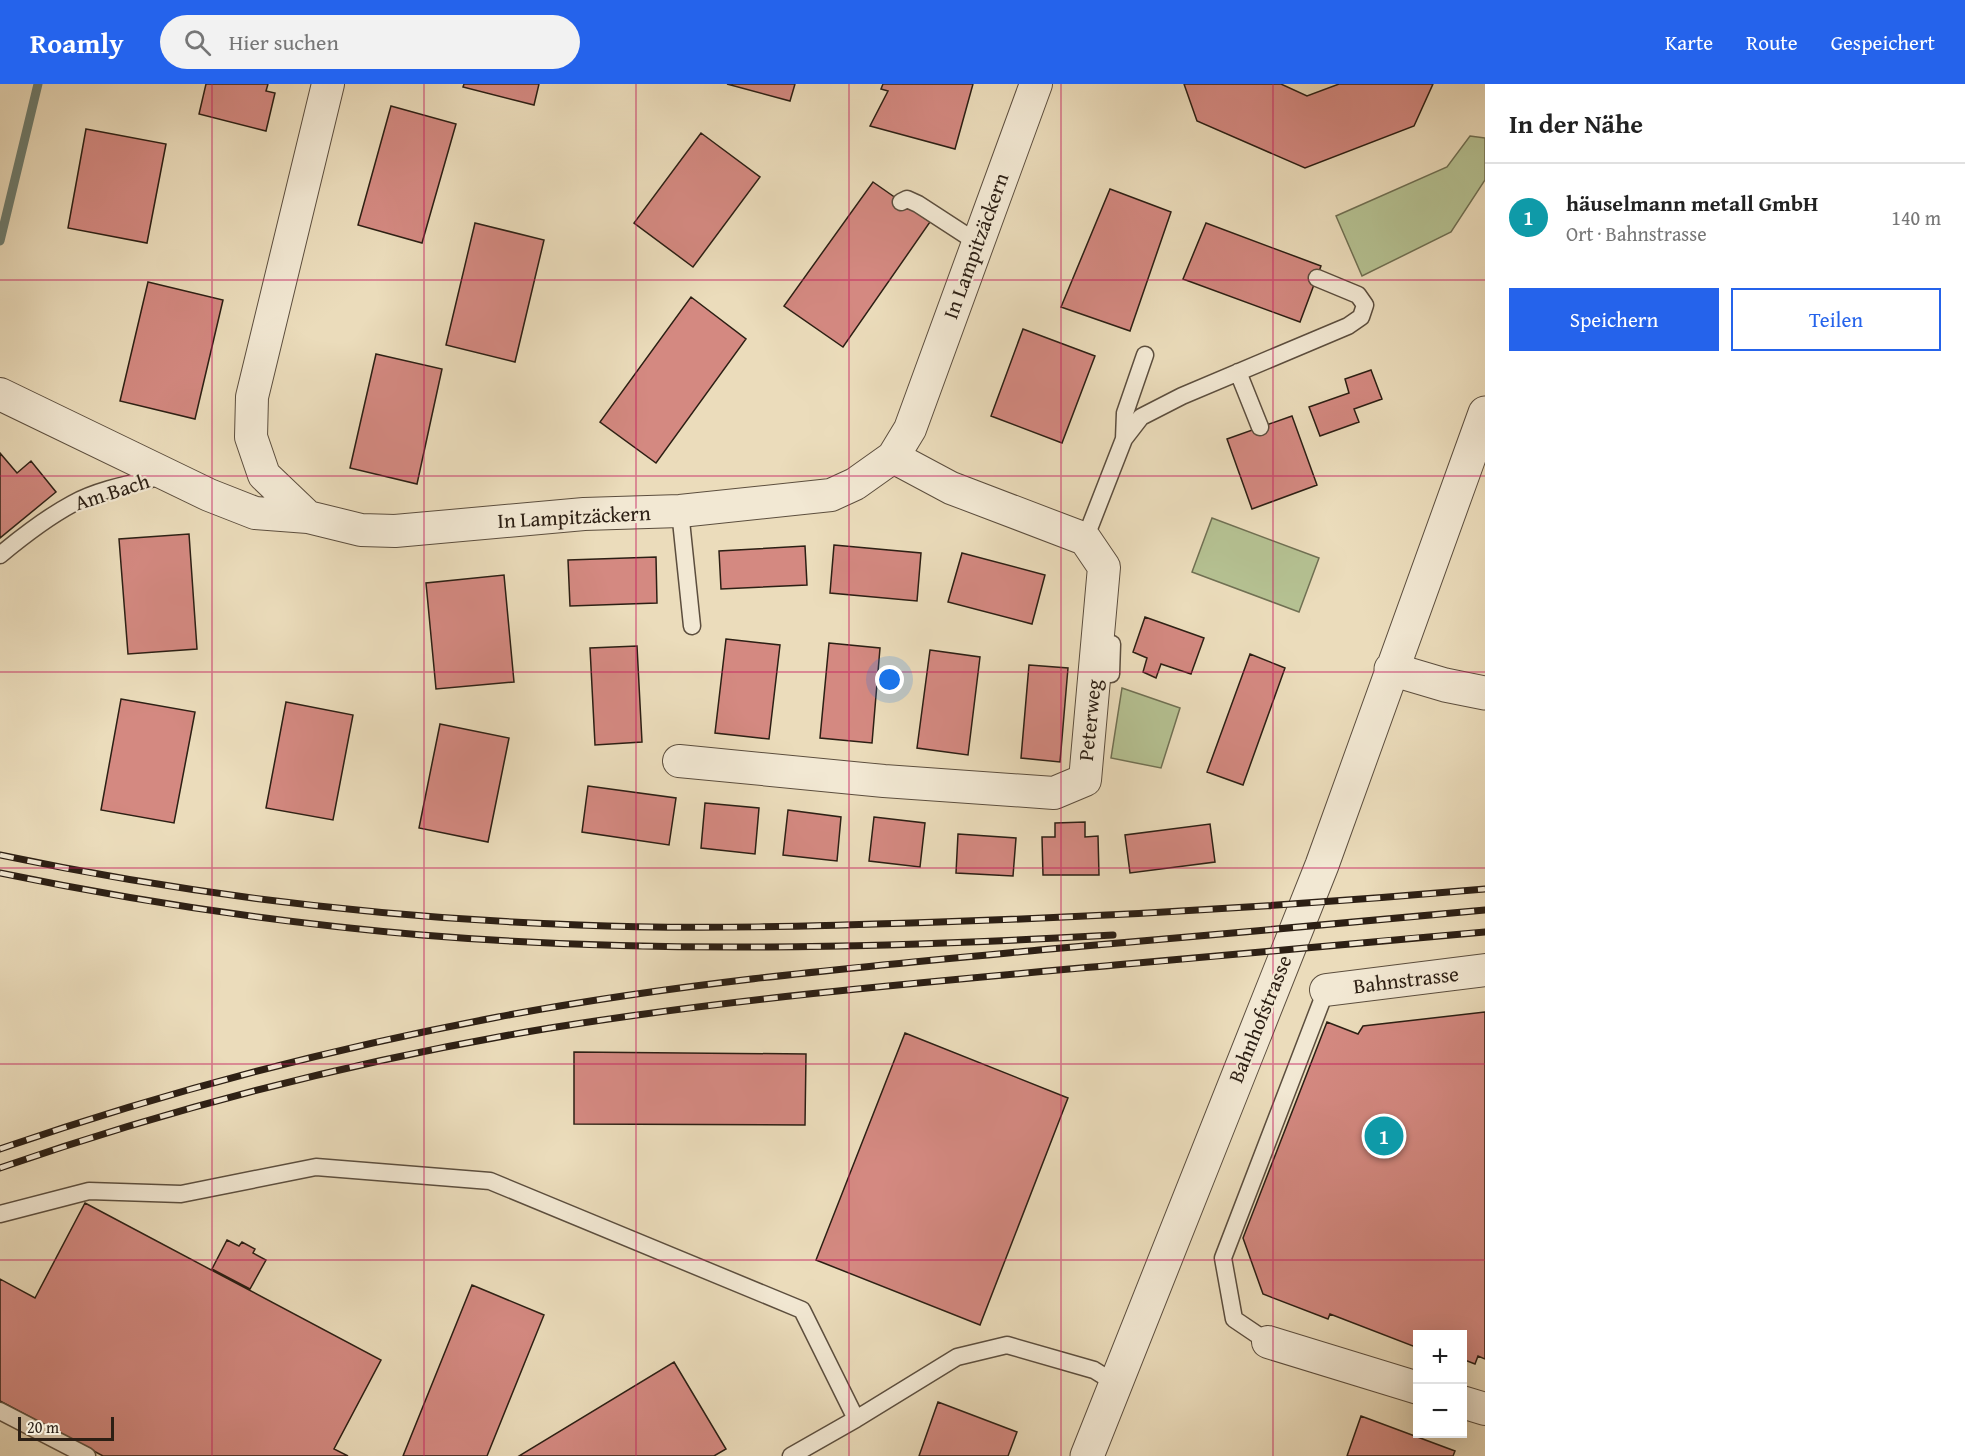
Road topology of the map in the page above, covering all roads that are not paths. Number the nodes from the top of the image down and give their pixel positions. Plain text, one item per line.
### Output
1 (328, 84) edge
2 (1036, 84) edge
3 (901, 202) dead end
4 (978, 243) junction
5 (1317, 278) dead end
6 (1145, 355) dead end
7 (1238, 372) junction
8 (0, 394) edge
9 (1485, 413) edge
10 (1260, 427) dead end
11 (1124, 439) junction
12 (893, 457) junction
13 (168, 475) junction
14 (680, 512) junction
15 (308, 517) junction
16 (1085, 539) junction
17 (0, 555) edge
18 (1104, 567) junction
19 (692, 626) dead end
20 (1391, 669) junction
21 (1111, 674) dead end
22 (1485, 693) edge
23 (679, 761) dead end
24 (1485, 970) edge
25 (1326, 990) joint
26 (0, 1214) edge
27 (1268, 1342) joint
28 (1115, 1383) junction
29 (1413, 1386) edge
30 (1467, 1404) edge
31 (1485, 1409) edge
32 (0, 1411) edge
33 (856, 1419) junction
34 (87, 1456) edge
35 (791, 1456) edge
36 (1087, 1456) edge

1 - 15 street, In Lampitzäckern
2 - 4 street, In Lampitzäckern
3 - 4 lane
4 - 12 street, In Lampitzäckern
5 - 7 lane
6 - 11 lane
7 - 10 lane
7 - 11 lane
8 - 13 street, Am Bach
9 - 20 street, Bahnhofstrasse
11 - 16 lane
12 - 14 street, In Lampitzäckern
12 - 16 street
13 - 15 street, Am Bach
13 - 17 lane, Am Bach
14 - 15 street, In Lampitzäckern
14 - 19 lane
16 - 18 street
18 - 21 lane
18 - 23 street, Peterweg
20 - 22 street
20 - 28 street, Bahnhofstrasse
24 - 25 street, Bahnstrasse
25 - 27 lane
26 - 33 lane
27 - 29 street
28 - 33 lane
28 - 36 street, Bahnhofstrasse
30 - 31 street
32 - 34 lane
33 - 35 lane

